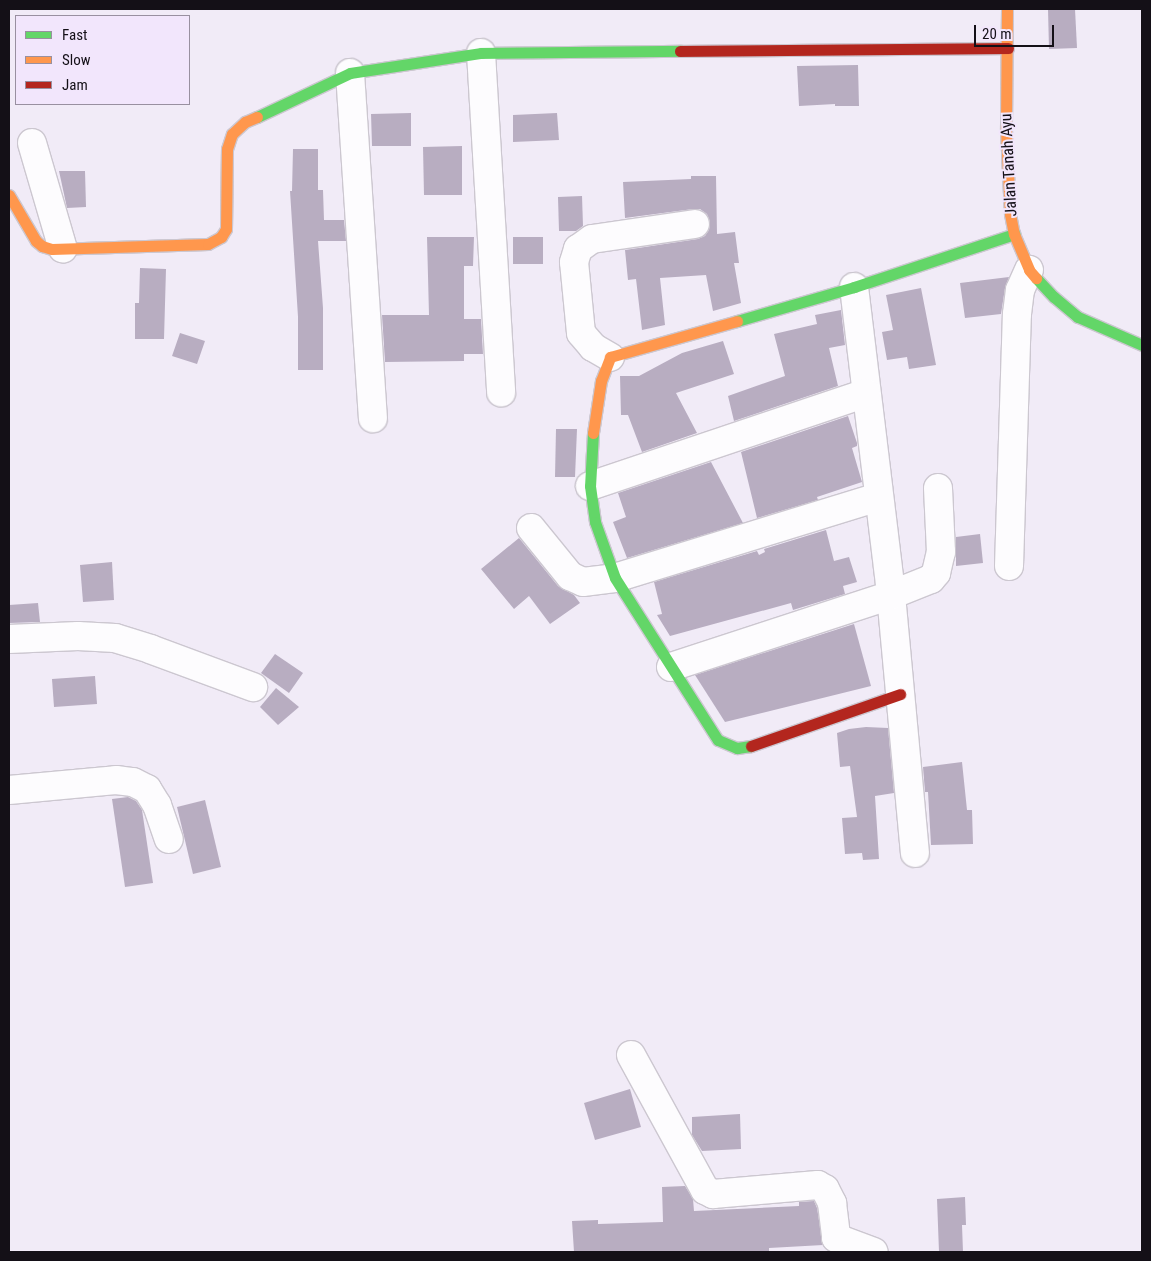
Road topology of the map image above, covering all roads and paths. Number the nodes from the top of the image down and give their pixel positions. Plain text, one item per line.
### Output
1 (1007, 9) edge
2 (1008, 48) junction
3 (481, 52) junction
4 (350, 73) junction
5 (32, 143) dead end
6 (9, 195) edge
7 (695, 224) dead end
8 (1014, 234) junction
9 (63, 248) junction
10 (1029, 270) junction
11 (854, 288) junction
12 (1142, 345) edge
13 (610, 357) junction
14 (501, 392) dead end
15 (866, 393) junction
16 (373, 418) dead end
17 (590, 486) junction
18 (938, 488) dead end
19 (879, 497) junction
20 (531, 528) dead end
21 (1009, 566) dead end
22 (615, 578) junction
23 (891, 596) junction
24 (9, 639) edge
25 (671, 667) junction
26 (253, 688) dead end
27 (900, 694) junction
28 (9, 790) edge
29 (169, 839) dead end
30 (915, 853) dead end
31 (631, 1055) dead end
32 (834, 1245) edge
33 (874, 1252) edge

1 - 2 street, Jalan Tanah Ayu
2 - 3 street
2 - 8 street, Jalan Tanah Ayu
3 - 4 street
3 - 14 street
4 - 9 street
4 - 16 street
5 - 9 street
6 - 9 street
7 - 13 street
8 - 10 street, Jalan Tanah Ayu
8 - 11 street
10 - 12 street, Jalan Tanah Ayu
10 - 21 street
11 - 13 street
11 - 15 street
13 - 17 street
15 - 17 street
15 - 19 street
17 - 22 street
18 - 23 street
19 - 22 street
19 - 23 street
20 - 22 street
22 - 25 street
23 - 25 street
23 - 27 street
24 - 26 street
25 - 27 street
27 - 30 street
28 - 29 street
31 - 32 street
32 - 33 street

